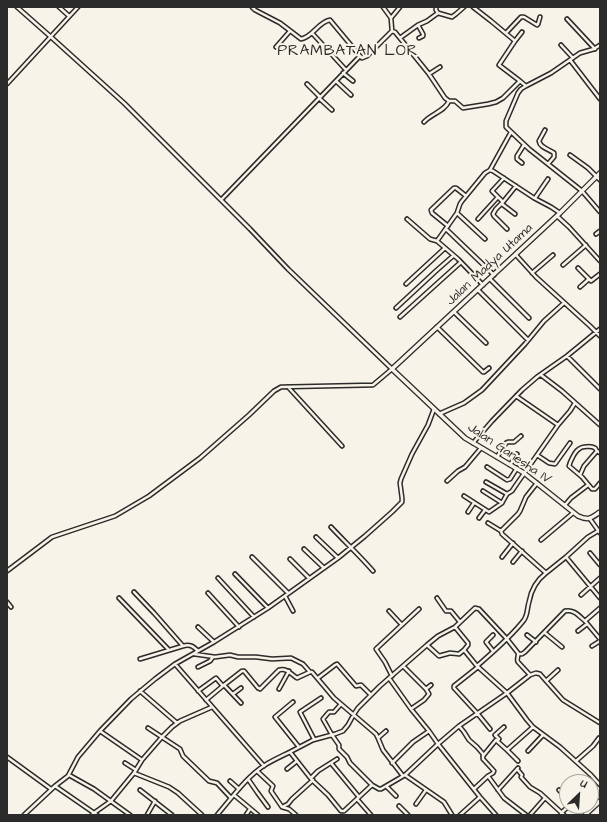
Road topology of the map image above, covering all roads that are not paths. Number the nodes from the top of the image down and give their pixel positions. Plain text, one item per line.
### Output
1 (17, 7) edge
2 (59, 7) edge
3 (78, 7) edge
4 (252, 7) edge
5 (383, 7) edge
6 (400, 7) edge
7 (436, 7) edge
8 (464, 7) edge
9 (473, 7) edge
10 (438, 14) junction
11 (69, 16) junction
12 (540, 17) dead end
13 (391, 18) junction
14 (567, 19) dead end
15 (418, 25) junction
16 (290, 31) junction
17 (392, 31) junction
18 (522, 32) dead end
19 (312, 33) junction
20 (506, 33) junction
21 (51, 36) junction
22 (400, 38) junction
23 (419, 38) dead end
24 (515, 42) junction
25 (561, 45) dead end
26 (600, 45) edge
27 (276, 47) dead end
28 (595, 49) junction
29 (360, 56) junction
30 (573, 58) junction
31 (570, 60) junction
32 (440, 67) dead end
33 (346, 70) junction
34 (343, 73) junction
35 (429, 74) junction
36 (336, 80) junction
37 (353, 81) dead end
38 (7, 84) edge
39 (307, 84) dead end
40 (523, 84) junction
41 (351, 95) dead end
42 (320, 97) junction
43 (600, 99) edge
44 (449, 101) junction
45 (332, 110) dead end
46 (424, 122) dead end
47 (545, 130) dead end
48 (511, 132) junction
49 (524, 145) junction
50 (570, 155) dead end
51 (522, 163) dead end
52 (548, 164) junction
53 (490, 170) junction
54 (600, 173) edge
55 (596, 176) junction
56 (504, 178) junction
57 (548, 179) dead end
58 (600, 180) edge
59 (516, 186) junction
60 (582, 191) junction
61 (466, 196) junction
62 (498, 197) junction
63 (535, 198) junction
64 (221, 200) junction
65 (502, 203) junction
66 (457, 212) junction
67 (600, 212) edge
68 (515, 214) dead end
69 (559, 215) junction
70 (407, 219) dead end
71 (478, 219) dead end
72 (447, 228) junction
73 (507, 229) dead end
74 (600, 231) edge
75 (596, 234) dead end
76 (486, 239) dead end
77 (437, 241) junction
78 (586, 246) junction
79 (445, 248) junction
80 (516, 255) junction
81 (553, 255) dead end
82 (454, 256) junction
83 (600, 261) edge
84 (461, 262) junction
85 (563, 265) dead end
86 (578, 268) dead end
87 (532, 273) junction
88 (600, 274) edge
89 (494, 275) junction
90 (490, 279) junction
91 (589, 279) junction
92 (406, 284) dead end
93 (483, 285) junction
94 (580, 287) dead end
95 (478, 290) junction
96 (564, 303) junction
97 (396, 308) dead end
98 (454, 312) junction
99 (400, 318) dead end
100 (529, 318) dead end
101 (437, 327) junction
102 (600, 329) edge
103 (596, 332) junction
104 (600, 336) edge
105 (527, 338) junction
106 (486, 343) dead end
107 (567, 356) junction
108 (489, 368) dead end
109 (392, 369) junction
110 (541, 374) junction
111 (288, 387) junction
112 (600, 389) edge
113 (516, 396) junction
114 (574, 403) junction
115 (434, 410) junction
116 (439, 414) junction
117 (558, 425) junction
118 (600, 425) edge
119 (521, 436) dead end
120 (473, 443) junction
121 (570, 443) dead end
122 (342, 446) dead end
123 (481, 448) junction
124 (597, 451) junction
125 (600, 453) edge
126 (517, 454) dead end
127 (537, 455) junction
128 (497, 457) junction
129 (510, 465) junction
130 (487, 467) dead end
131 (517, 468) junction
132 (524, 473) junction
133 (580, 475) junction
134 (447, 481) dead end
135 (486, 482) dead end
136 (537, 483) junction
137 (600, 483) edge
138 (588, 485) junction
139 (484, 491) dead end
140 (507, 494) junction
141 (464, 496) dead end
142 (474, 503) junction
143 (502, 503) junction
144 (565, 505) junction
145 (485, 510) junction
146 (468, 512) dead end
147 (600, 512) edge
148 (573, 513) junction
149 (479, 518) dead end
150 (590, 519) junction
151 (488, 523) dead end
152 (331, 527) dead end
153 (501, 531) junction
154 (599, 532) edge
155 (316, 537) dead end
156 (541, 540) dead end
157 (513, 543) junction
158 (350, 548) junction
159 (304, 549) dead end
160 (522, 551) junction
161 (590, 553) dead end
162 (252, 557) dead end
163 (502, 557) dead end
164 (566, 557) junction
165 (338, 558) junction
166 (290, 559) dead end
167 (513, 562) dead end
168 (600, 565) edge
169 (324, 568) junction
170 (373, 571) dead end
171 (7, 572) edge
172 (546, 573) junction
173 (235, 574) dead end
174 (218, 578) dead end
175 (309, 578) junction
176 (600, 578) edge
177 (591, 586) junction
178 (134, 592) dead end
179 (208, 592) dead end
180 (288, 593) junction
181 (581, 595) dead end
182 (285, 596) junction
183 (119, 598) dead end
184 (437, 598) dead end
185 (600, 598) edge
186 (7, 602) edge
187 (11, 607) dead end
188 (268, 608) junction
189 (600, 608) edge
190 (419, 609) dead end
191 (293, 611) dead end
192 (388, 611) dead end
193 (254, 618) junction
194 (460, 622) junction
195 (586, 623) junction
196 (402, 625) junction
197 (198, 627) dead end
198 (239, 627) junction
199 (455, 627) junction
200 (578, 631) dead end
201 (545, 633) junction
202 (493, 635) dead end
203 (527, 635) dead end
204 (507, 639) junction
205 (600, 640) edge
206 (214, 642) junction
207 (536, 642) junction
208 (427, 645) junction
209 (183, 646) junction
210 (592, 646) dead end
211 (562, 647) dead end
212 (169, 650) junction
213 (464, 650) junction
214 (198, 651) junction
215 (493, 651) junction
216 (193, 654) junction
217 (519, 654) junction
218 (213, 657) junction
219 (140, 659) dead end
220 (174, 664) junction
221 (403, 666) junction
222 (198, 667) dead end
223 (478, 667) junction
224 (558, 670) dead end
225 (289, 671) junction
226 (310, 672) junction
227 (530, 675) junction
228 (390, 677) junction
229 (318, 678) junction
230 (546, 681) junction
231 (224, 685) junction
232 (431, 685) dead end
233 (241, 688) dead end
234 (279, 689) dead end
235 (426, 689) junction
236 (140, 691) junction
237 (198, 691) junction
238 (507, 693) junction
239 (233, 694) junction
240 (371, 694) junction
241 (321, 698) dead end
242 (206, 700) junction
243 (293, 702) dead end
244 (241, 703) dead end
245 (342, 704) junction
246 (212, 707) junction
247 (411, 709) junction
248 (477, 713) junction
249 (354, 714) junction
250 (177, 723) junction
251 (600, 723) edge
252 (459, 726) junction
253 (533, 726) junction
254 (504, 727) dead end
255 (148, 728) dead end
256 (490, 729) dead end
257 (100, 731) junction
258 (386, 731) dead end
259 (429, 731) junction
260 (332, 735) junction
261 (543, 735) junction
262 (162, 737) junction
263 (378, 738) junction
264 (314, 739) junction
265 (600, 739) edge
266 (497, 741) junction
267 (438, 744) junction
268 (299, 747) junction
269 (507, 750) junction
270 (528, 751) dead end
271 (290, 752) junction
272 (483, 756) junction
273 (7, 758) edge
274 (337, 759) dead end
275 (142, 760) junction
276 (297, 761) junction
277 (518, 761) dead end
278 (576, 761) junction
279 (125, 763) dead end
280 (331, 763) junction
281 (392, 763) junction
282 (264, 766) junction
283 (286, 769) dead end
284 (135, 771) junction
285 (257, 771) junction
286 (69, 775) junction
287 (404, 775) junction
288 (488, 776) junction
289 (248, 779) junction
290 (312, 779) junction
291 (230, 781) dead end
292 (372, 785) junction
293 (600, 785) edge
294 (54, 786) junction
295 (386, 786) junction
296 (239, 789) junction
297 (474, 789) junction
298 (51, 790) junction
299 (140, 790) dead end
300 (426, 790) junction
301 (498, 790) junction
302 (234, 795) junction
303 (396, 796) dead end
304 (480, 797) junction
305 (231, 798) junction
306 (358, 798) junction
307 (546, 798) junction
308 (153, 800) junction
309 (111, 801) junction
310 (416, 804) dead end
311 (399, 806) dead end
312 (268, 807) dead end
313 (282, 807) junction
314 (250, 809) junction
315 (559, 811) edge
316 (341, 813) edge
317 (94, 814) edge
318 (24, 815) edge
319 (130, 815) edge
320 (147, 815) edge
321 (172, 815) edge
322 (202, 815) edge
323 (217, 815) edge
324 (246, 815) edge
325 (258, 815) edge
326 (296, 815) edge
327 (371, 815) edge
328 (408, 815) edge
329 (452, 815) edge
330 (460, 815) edge
331 (496, 815) edge
332 (526, 815) edge
333 (530, 815) edge

1 - 21 street
2 - 11 street
3 - 11 street
4 - 16 street
5 - 13 street
6 - 13 street
7 - 10 street
8 - 10 street
9 - 20 street
10 - 15 street
11 - 21 street
12 - 20 street
13 - 17 street
14 - 28 street
15 - 22 street
15 - 23 street
16 - 19 street
16 - 27 street
17 - 22 street
17 - 29 street
18 - 24 street
19 - 29 street
19 - 33 street
20 - 24 street
21 - 38 street
21 - 64 street
22 - 35 street
24 - 40 street
25 - 30 street
26 - 28 street
28 - 30 street
29 - 33 street
30 - 31 street
31 - 40 street
31 - 43 street
32 - 35 street
33 - 34 street
34 - 36 street
34 - 37 street
35 - 44 street
36 - 41 street
36 - 42 street
39 - 42 street
40 - 44 street
40 - 48 street
42 - 45 street
42 - 64 street
44 - 46 street
47 - 52 street
48 - 49 street
48 - 53 street
49 - 51 street
49 - 52 street
50 - 55 street
52 - 60 street
53 - 56 street
53 - 61 street
54 - 55 street, Jalan Madya Utama
55 - 58 street
55 - 60 street, Jalan Madya Utama
56 - 59 street
56 - 62 street
57 - 63 street
59 - 63 street
59 - 65 street
60 - 67 street
60 - 69 street, Jalan Madya Utama
61 - 66 street
61 - 72 street
62 - 65 street
62 - 71 street
63 - 69 street
64 - 109 street
65 - 68 street
65 - 73 street
66 - 72 street
66 - 76 street
69 - 78 street
69 - 80 street, Jalan Madya Utama
70 - 77 street
72 - 77 street
72 - 89 street
74 - 75 street
77 - 79 street
78 - 83 street
78 - 85 street
79 - 82 street
79 - 92 street
80 - 87 street
80 - 89 street, Jalan Madya Utama
81 - 87 street
82 - 84 street
82 - 97 street
84 - 93 street
84 - 99 street
86 - 91 street
87 - 96 street
88 - 91 street
89 - 90 street, Jalan Madya Utama
90 - 93 street, Jalan Madya Utama
90 - 100 street
91 - 94 street
93 - 95 street, Jalan Madya Utama
95 - 98 street, Jalan Madya Utama
95 - 105 street
96 - 103 street
96 - 105 street
98 - 101 street, Jalan Madya Utama
98 - 106 street
101 - 108 street
101 - 109 street, Jalan Madya Utama
102 - 103 street
103 - 104 street
103 - 107 street
105 - 116 street
107 - 110 street
107 - 112 street
109 - 111 street
109 - 115 street, Jalan Ganesha IV
110 - 113 street
110 - 114 street
111 - 122 street
111 - 171 street
113 - 117 street
113 - 120 street
114 - 117 street
114 - 118 street
115 - 116 street, Jalan Ganesha IV
115 - 158 street
116 - 120 street, Jalan Ganesha IV
117 - 127 street
119 - 128 street
120 - 123 street, Jalan Ganesha IV
121 - 127 street
123 - 128 street, Jalan Ganesha IV
123 - 134 street
124 - 125 street
124 - 133 street
124 - 133 street
126 - 129 street
127 - 132 street
128 - 129 street, Jalan Ganesha IV
129 - 131 street, Jalan Ganesha IV
130 - 131 street
131 - 132 street, Jalan Ganesha IV
132 - 136 street, Jalan Ganesha IV
132 - 140 street
133 - 138 street
135 - 140 street
136 - 144 street, Jalan Ganesha IV
136 - 153 street
137 - 138 street
138 - 144 street
139 - 143 street
140 - 143 street
141 - 142 street
142 - 145 street
142 - 146 street
143 - 145 street
144 - 148 street, Jalan Ganesha IV
145 - 149 street
147 - 150 street
148 - 150 street, Jalan Ganesha IV
148 - 156 street
150 - 154 street
151 - 153 street
152 - 158 street
153 - 157 street
154 - 164 street
155 - 165 street
157 - 160 street
157 - 163 street
158 - 165 street
158 - 170 street
159 - 169 street
160 - 167 street
160 - 172 street
161 - 168 street
162 - 180 street
164 - 172 street
164 - 177 street
165 - 169 street
166 - 175 street
169 - 175 street
172 - 204 street
173 - 188 street
174 - 193 street
175 - 180 street
176 - 177 street
177 - 181 street
177 - 185 street
178 - 209 street
179 - 198 street
180 - 182 street
182 - 188 street
182 - 191 street
183 - 212 street
184 - 194 street
186 - 187 street
188 - 193 street
189 - 195 street
190 - 196 street
192 - 196 street
193 - 198 street
194 - 199 street
194 - 204 street
195 - 200 street
195 - 201 street
195 - 205 street
196 - 228 street
197 - 206 street
198 - 206 street
199 - 208 street
199 - 213 street
201 - 207 street
201 - 211 street
202 - 215 street
203 - 207 street
204 - 215 street
204 - 217 street
205 - 210 street
206 - 214 street
207 - 217 street
208 - 213 street
208 - 221 street
209 - 212 street
209 - 214 street
212 - 219 street
213 - 223 street
214 - 216 street
215 - 223 street
216 - 218 street
216 - 220 street
217 - 227 street
218 - 222 street
218 - 226 street
220 - 236 street
220 - 237 street
221 - 228 street
221 - 235 street
223 - 238 street
223 - 248 street
224 - 230 street
225 - 226 street
225 - 231 street
225 - 234 street
226 - 229 street
227 - 230 street
227 - 238 street
228 - 240 street
228 - 247 street
229 - 240 street
229 - 245 street
230 - 251 street
231 - 237 street
231 - 239 street
231 - 242 street
232 - 235 street
233 - 239 street
235 - 247 street
236 - 250 street
236 - 257 street
237 - 242 street
238 - 248 street
238 - 253 street
239 - 244 street
240 - 249 street
241 - 264 street
242 - 246 street
243 - 268 street
245 - 249 street
245 - 260 street
246 - 250 street
246 - 282 street
247 - 259 street
248 - 252 street
248 - 256 street
249 - 260 street
249 - 263 street
250 - 262 street
252 - 267 street
252 - 272 street
253 - 261 street
253 - 269 street
254 - 266 street
255 - 262 street
257 - 275 street
257 - 286 street
258 - 263 street
259 - 267 street
259 - 281 street
260 - 264 street
260 - 292 street
261 - 270 street
261 - 278 street
262 - 275 street
262 - 305 street
263 - 281 street
264 - 268 street
265 - 278 street
266 - 269 street
266 - 272 street
267 - 287 street
267 - 297 street
268 - 271 street
269 - 277 street
271 - 276 street
271 - 282 street
272 - 288 street
273 - 298 street
274 - 280 street
275 - 284 street
276 - 283 street
276 - 290 street
278 - 293 street
279 - 284 street
280 - 290 street
280 - 306 street
281 - 287 street
282 - 285 street
284 - 309 street
284 - 322 street
285 - 289 street
285 - 313 street
286 - 294 street
286 - 309 street
287 - 295 street
287 - 300 street
288 - 297 street
288 - 301 street
289 - 296 street
289 - 312 street
290 - 313 street
290 - 316 street
291 - 296 street
292 - 295 street
292 - 306 street
294 - 298 street
294 - 317 street
295 - 303 street
296 - 302 street
297 - 304 street
298 - 318 street
299 - 308 street
300 - 310 street
300 - 329 street
301 - 307 street
301 - 332 street
302 - 305 street
302 - 314 street
304 - 330 street
304 - 331 street
305 - 323 street
306 - 316 street
306 - 327 street
307 - 315 street
307 - 333 street
308 - 320 street
308 - 321 street
309 - 317 street
309 - 319 street
311 - 328 street
313 - 326 street
314 - 324 street
314 - 325 street

